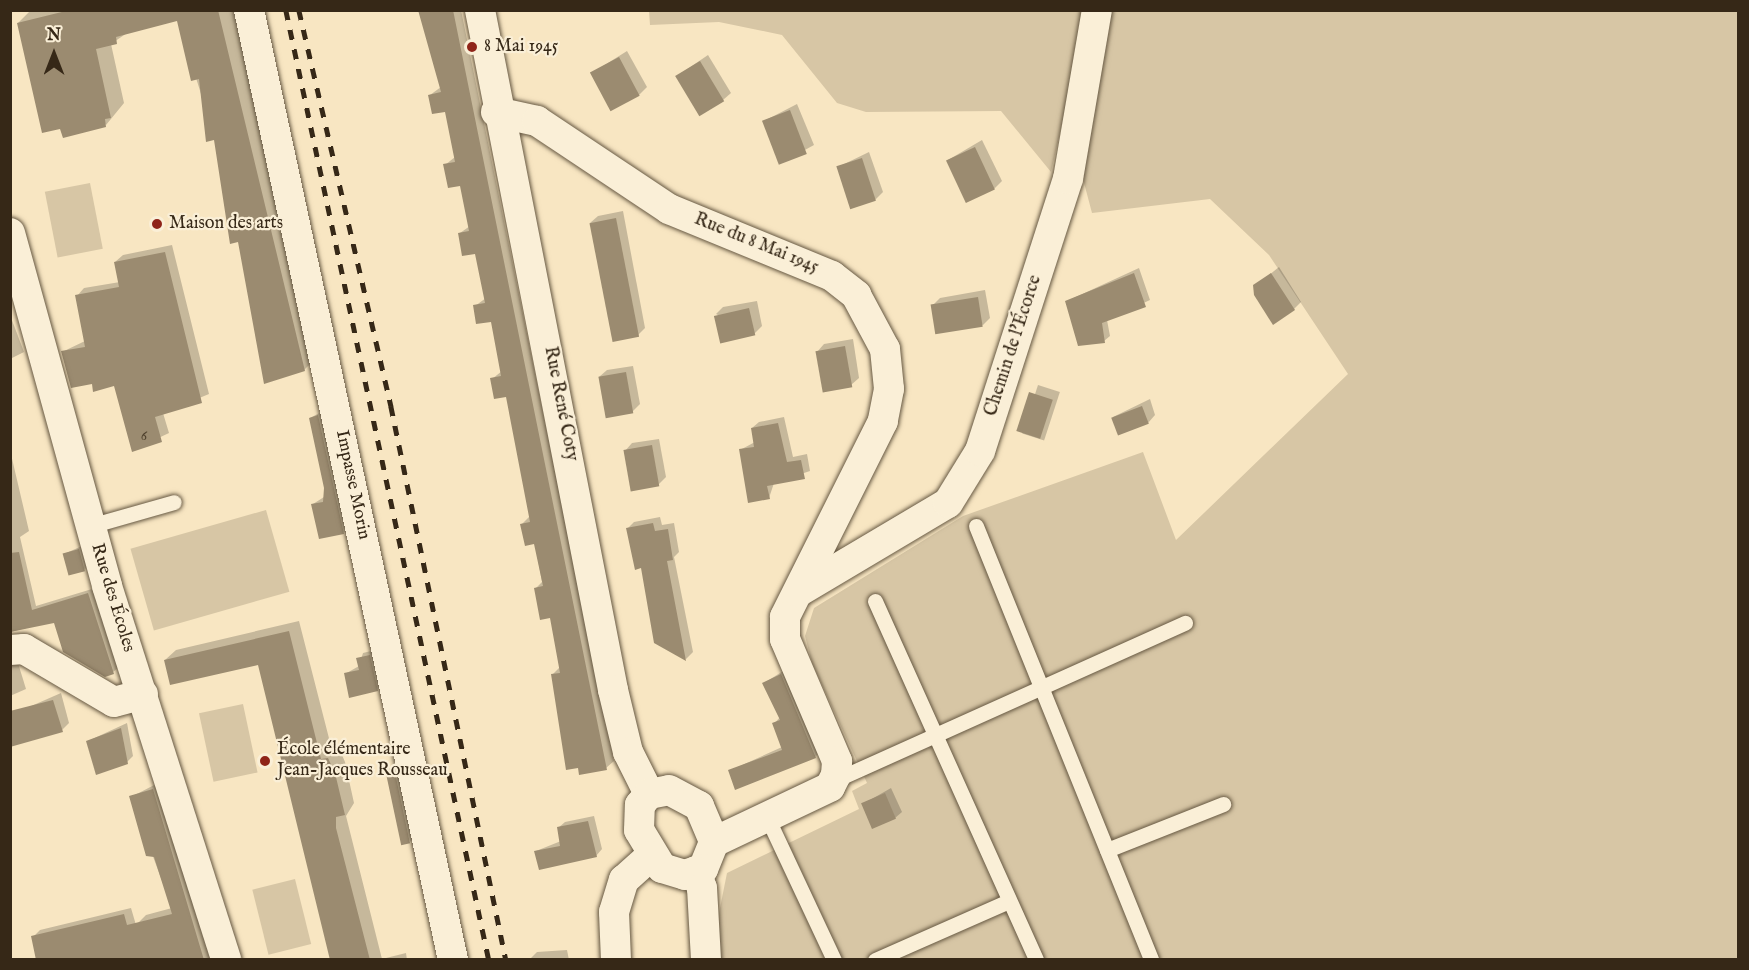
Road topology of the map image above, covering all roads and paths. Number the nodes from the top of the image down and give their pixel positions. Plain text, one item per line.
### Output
1 (249, 10) edge
2 (480, 10) edge
3 (1097, 10) edge
4 (496, 112) junction
5 (10, 233) edge
6 (174, 502) dead end
7 (90, 526) junction
8 (976, 526) dead end
9 (798, 592) junction
10 (875, 601) dead end
11 (1185, 622) dead end
12 (10, 650) edge
13 (1041, 687) junction
14 (143, 694) junction
15 (935, 735) junction
16 (833, 781) junction
17 (649, 794) junction
18 (1223, 804) dead end
19 (766, 817) junction
20 (714, 842) junction
21 (1107, 850) junction
22 (651, 856) junction
23 (696, 871) junction
24 (1009, 901) junction
25 (226, 960) edge
26 (453, 960) edge
27 (616, 960) edge
28 (706, 960) edge
29 (834, 960) edge
30 (875, 960) edge
31 (1036, 960) edge
32 (1151, 960) edge

1 - 26 street, Impasse Morin
2 - 4 street, Rue René Coty
3 - 9 street, Chemin de l'Écorce
4 - 9 street, Rue du 8 Mai 1945
4 - 17 street, Rue René Coty
5 - 7 street, Rue des Écoles
6 - 7 lane
7 - 14 street, Rue des Écoles
8 - 13 lane
9 - 16 street, Rue du 8 Mai 1945
10 - 15 lane
11 - 13 lane
12 - 14 street
13 - 15 lane
13 - 21 lane
14 - 25 street, Rue des Écoles
15 - 16 lane
15 - 24 lane
16 - 19 street
17 - 20 street
17 - 22 street
18 - 21 lane
19 - 20 street
19 - 29 lane
20 - 23 street
21 - 32 lane
22 - 23 street
22 - 27 street
23 - 28 street
24 - 30 lane
24 - 31 lane

